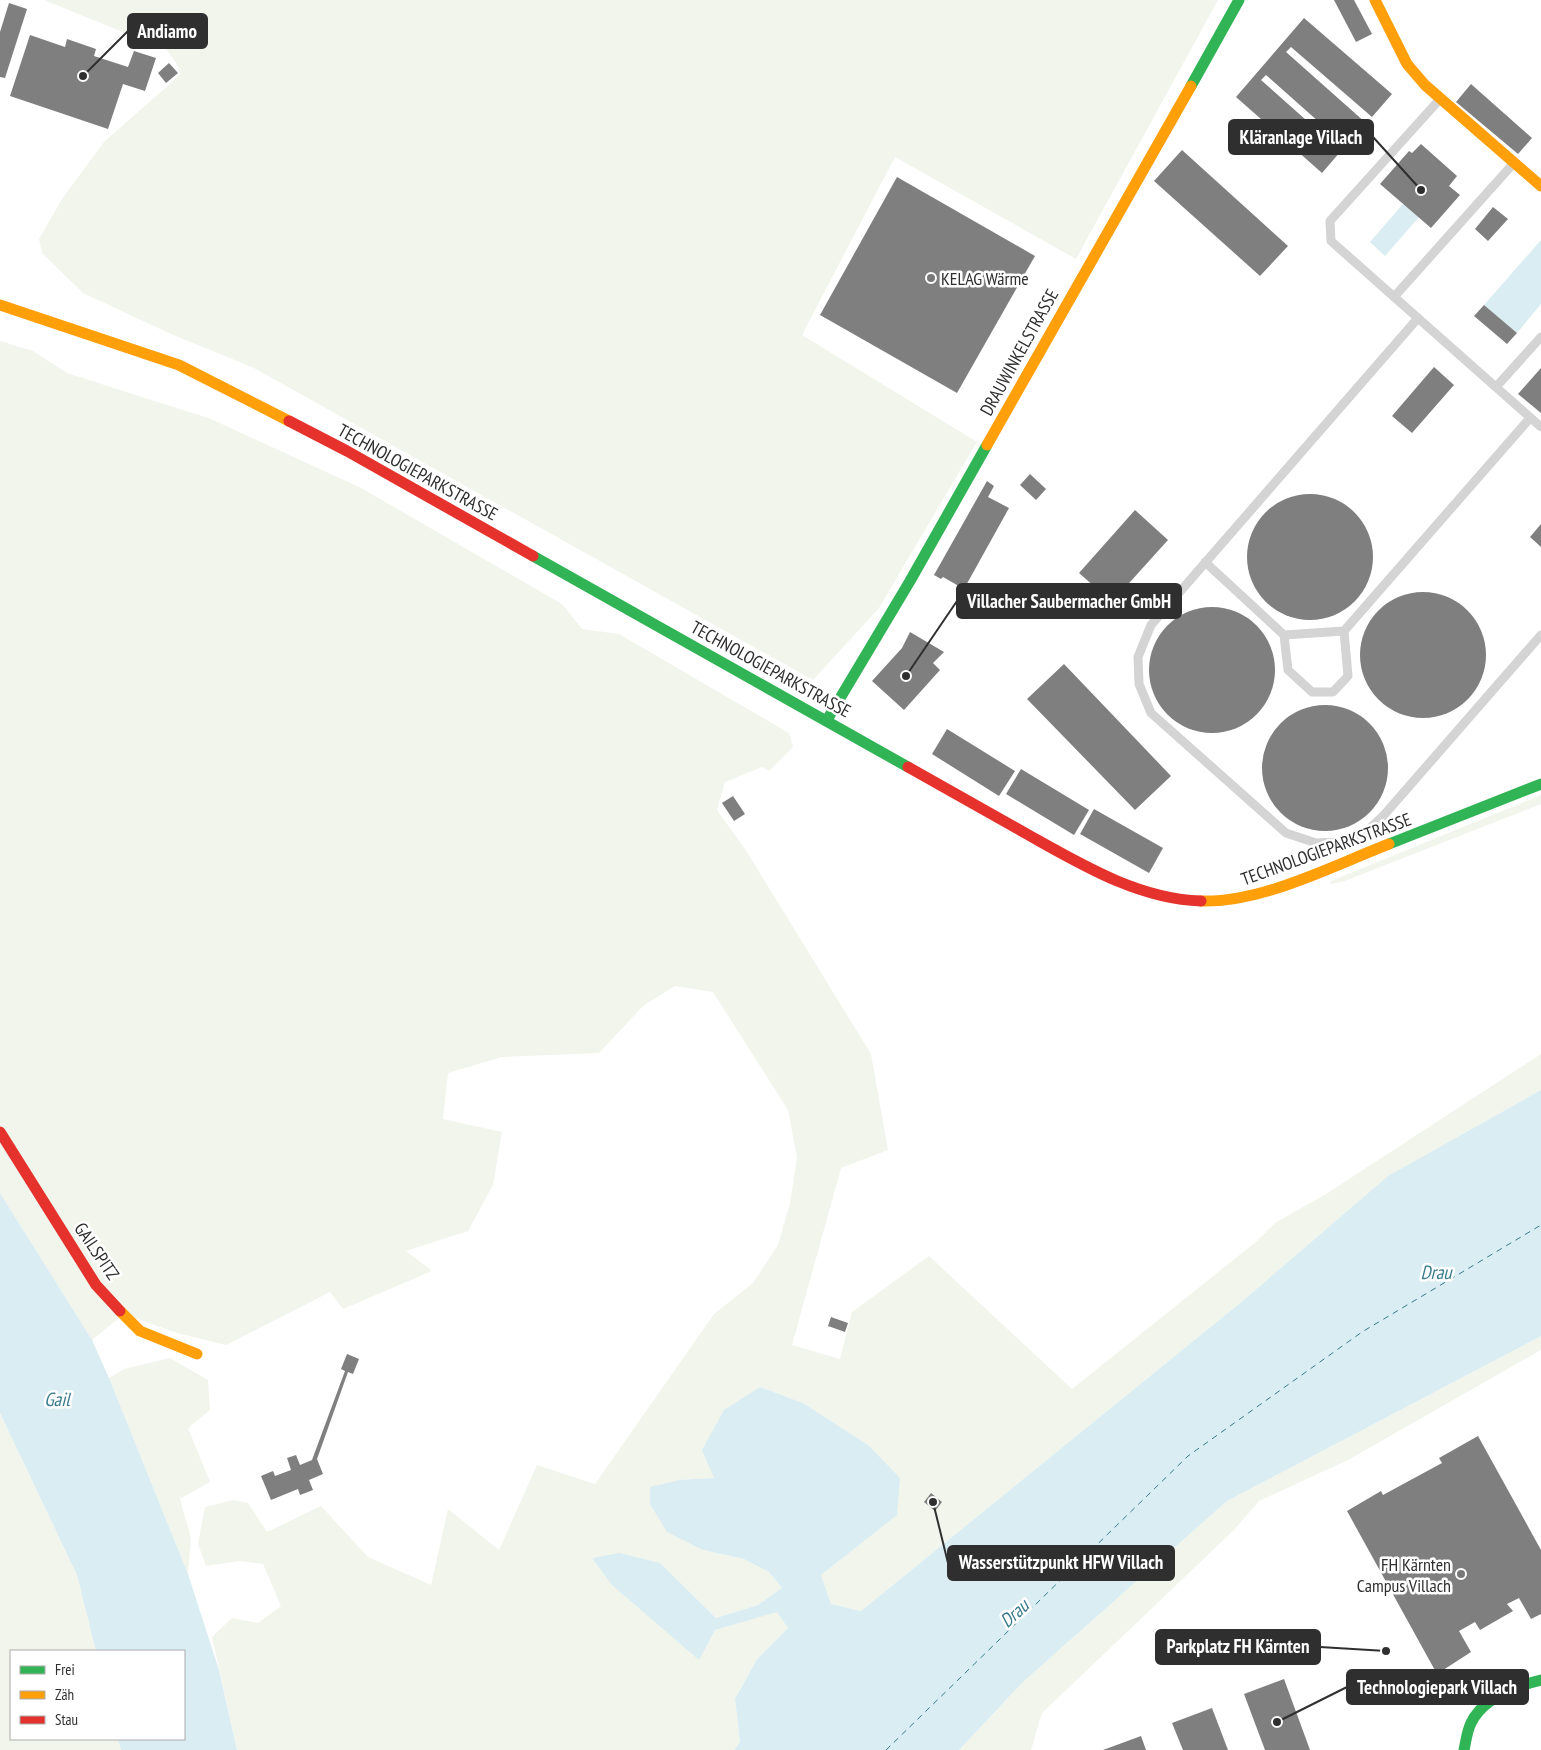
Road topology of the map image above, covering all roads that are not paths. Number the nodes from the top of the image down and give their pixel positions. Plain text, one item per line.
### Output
1 (1239, 0) edge
2 (1375, 0) edge
3 (1440, 99) junction
4 (1514, 163) junction
5 (1541, 186) edge
6 (1394, 297) junction
7 (0, 305) edge
8 (1418, 318) junction
9 (1541, 337) edge
10 (1496, 387) junction
11 (1530, 418) junction
12 (1541, 427) edge
13 (1205, 562) junction
14 (1344, 631) junction
15 (1284, 635) junction
16 (1541, 635) edge
17 (827, 720) junction
18 (1541, 784) edge
19 (0, 1132) edge
20 (197, 1354) dead end
21 (1541, 1680) edge
22 (1464, 1750) edge

1 - 17 street, DRAUWINKELSTRASSE
2 - 3 street
3 - 4 street
3 - 6 lane
4 - 5 street
4 - 6 lane
6 - 8 lane
7 - 17 street, TECHNOLOGIEPARKSTRASSE
8 - 10 lane
8 - 13 lane
9 - 10 lane
10 - 11 lane
11 - 12 lane
11 - 14 lane
13 - 15 lane
13 - 16 lane
14 - 15 lane
14 - 15 lane
17 - 18 street, TECHNOLOGIEPARKSTRASSE
19 - 20 street, GAILSPITZ
21 - 22 street

